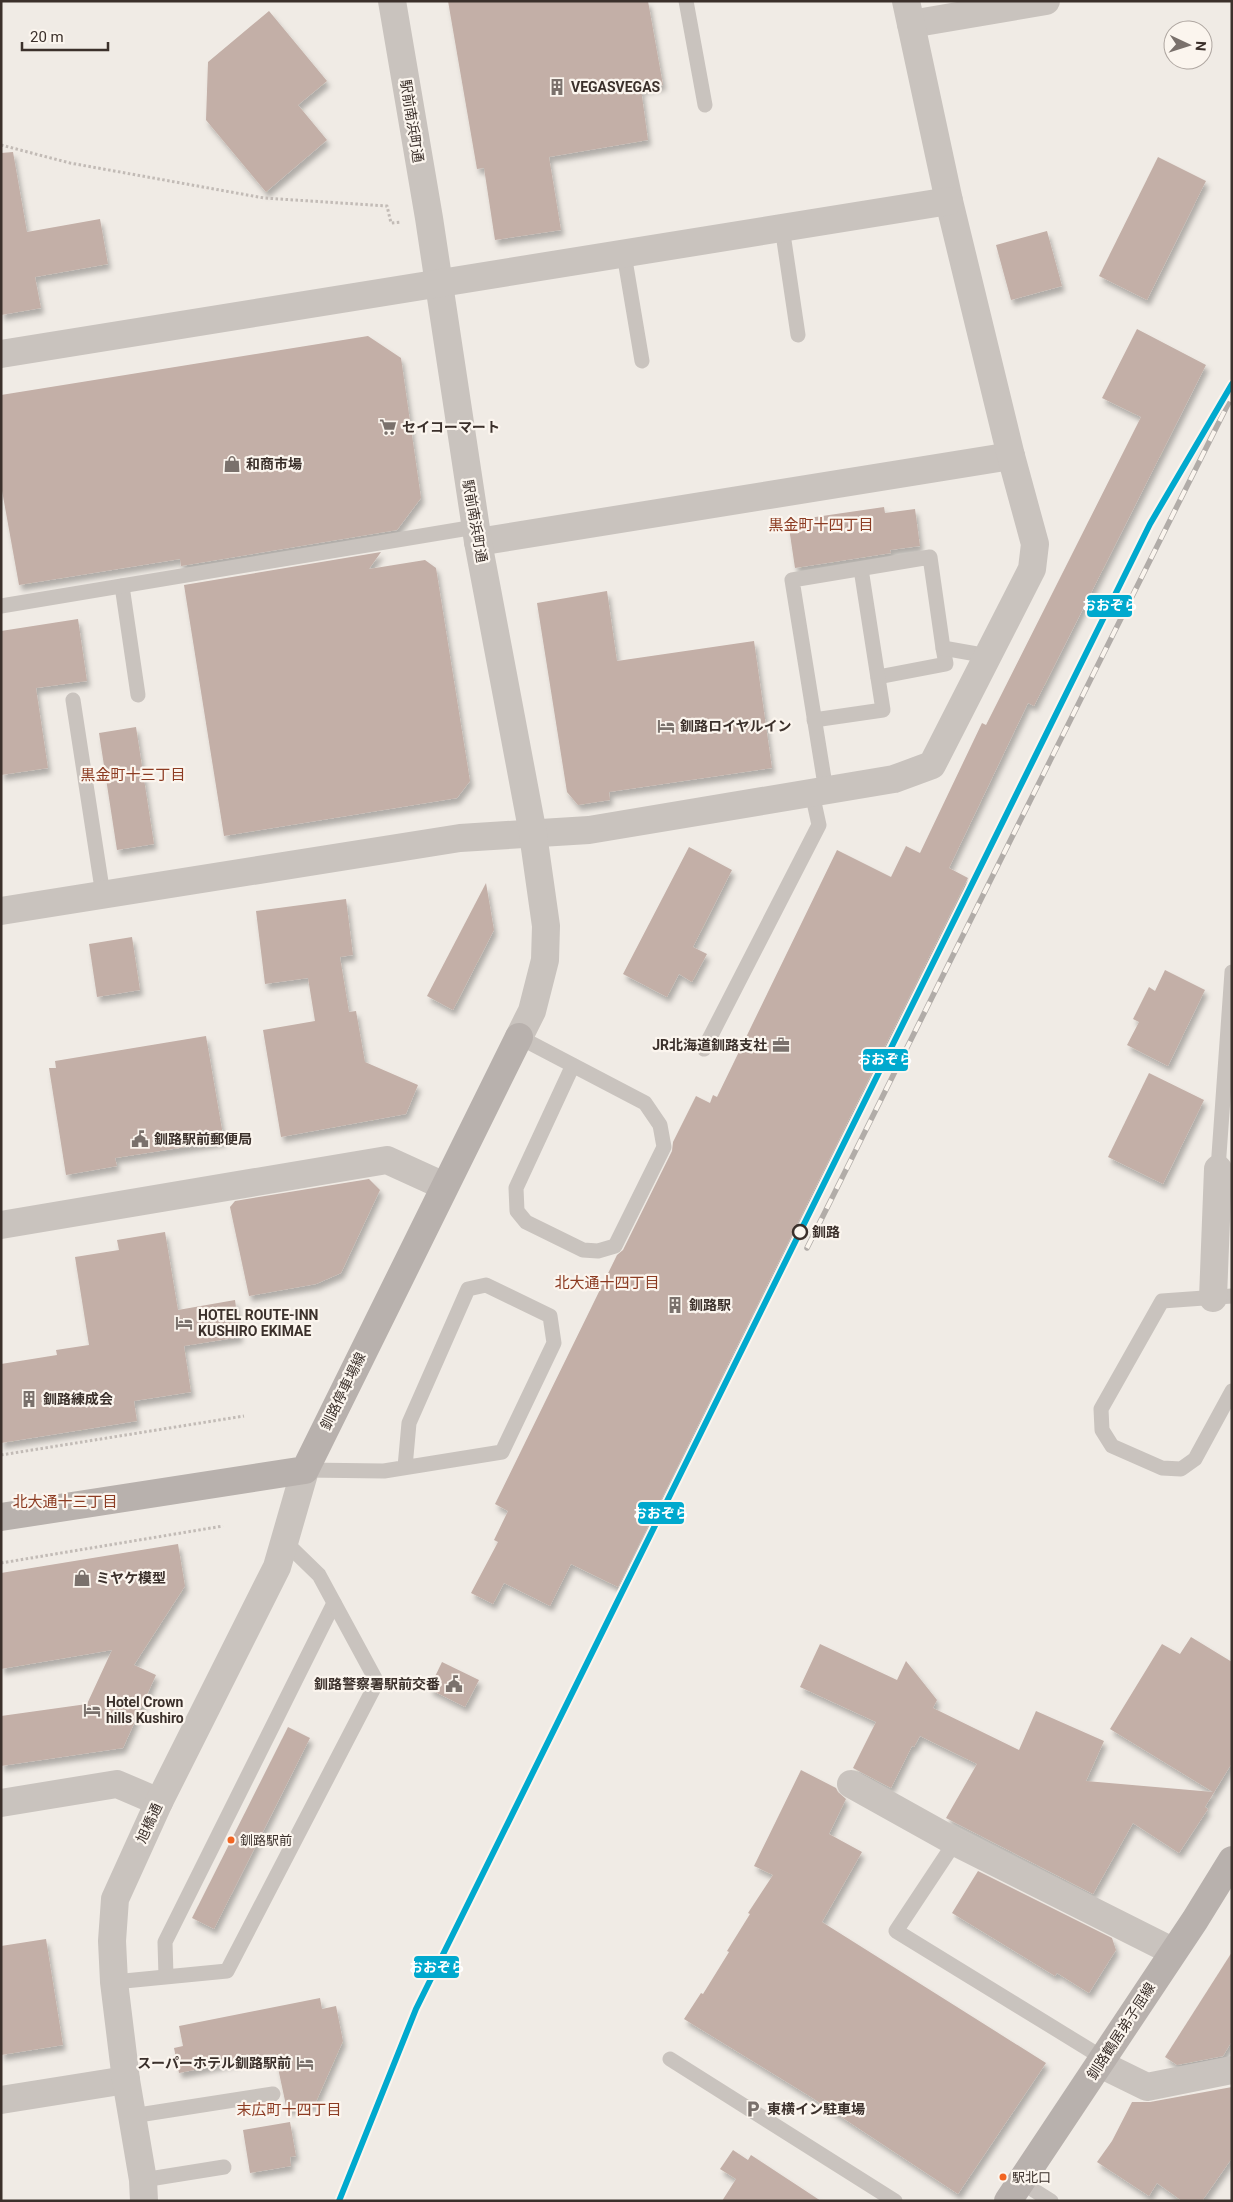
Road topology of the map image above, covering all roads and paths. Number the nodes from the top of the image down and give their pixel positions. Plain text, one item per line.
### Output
1 (392, 1) edge
2 (686, 1) edge
3 (1046, 1) edge
4 (908, 12) edge
5 (704, 105) dead end
6 (1, 145) edge
7 (949, 201) junction
8 (409, 221) dead end
9 (782, 227) junction
10 (624, 254) junction
11 (439, 283) junction
12 (798, 335) dead end
13 (1, 354) edge
14 (642, 361) dead end
15 (1011, 456) junction
16 (476, 535) junction
17 (861, 568) junction
18 (122, 586) junction
19 (1, 606) edge
20 (943, 648) junction
21 (988, 656) junction
22 (878, 677) junction
23 (138, 695) dead end
24 (73, 700) dead end
25 (814, 720) junction
26 (819, 792) junction
27 (533, 834) junction
28 (104, 894) junction
29 (1, 911) edge
30 (1232, 972) edge
31 (519, 1037) junction
32 (704, 1050) dead end
33 (573, 1065) junction
34 (1218, 1169) joint
35 (444, 1186) junction
36 (1, 1225) edge
37 (1222, 1297) edge
38 (1232, 1391) edge
39 (244, 1416) dead end
40 (1, 1455) edge
41 (405, 1467) junction
42 (305, 1470) junction
43 (1, 1517) edge
44 (223, 1526) dead end
45 (284, 1541) junction
46 (1, 1563) edge
47 (334, 1603) junction
48 (851, 1784) dead end
49 (158, 1802) junction
50 (1, 1803) edge
51 (955, 1842) junction
52 (1232, 1860) edge
53 (1172, 1951) junction
54 (166, 1976) junction
55 (114, 1982) junction
56 (670, 2059) dead end
57 (1102, 2061) junction
58 (1232, 2070) edge
59 (126, 2080) junction
60 (273, 2094) dead end
61 (1, 2100) edge
62 (132, 2116) junction
63 (224, 2167) dead end
64 (144, 2190) edge
65 (1015, 2191) edge
66 (895, 2201) edge
67 (1051, 2201) edge

1 - 11 street, 駅前南浜町通
2 - 5 lane
3 - 4 street
4 - 7 street
6 - 8 path
7 - 9 street
7 - 15 street
9 - 10 street
9 - 12 lane
10 - 11 street
10 - 14 lane
11 - 13 street
11 - 16 street, 駅前南浜町通
15 - 16 street
15 - 21 street
16 - 18 lane
16 - 27 street, 駅前南浜町通
17 - 20 lane
17 - 22 lane
17 - 25 lane
18 - 19 lane
18 - 23 lane
20 - 21 lane
20 - 22 lane
21 - 26 street
22 - 25 lane
24 - 28 lane
25 - 26 lane
26 - 27 street
26 - 32 lane
27 - 28 street
27 - 31 street, 駅前南浜町通
28 - 29 street
30 - 34 lane
31 - 33 lane
31 - 35 main road, 釧路停車場線
33 - 33 lane
34 - 37 street
35 - 36 street
35 - 42 main road, 釧路停車場線
37 - 38 lane
39 - 40 path
41 - 41 lane
41 - 42 lane
42 - 43 main road
42 - 45 street, 旭橋通
44 - 46 path
45 - 47 lane
45 - 49 street, 旭橋通
47 - 54 lane
47 - 54 lane
48 - 51 street
49 - 50 street
49 - 55 street, 旭橋通
51 - 53 street
51 - 57 lane
52 - 53 main road, 釧路鶴居弟子屈線
53 - 57 main road, 釧路鶴居弟子屈線
54 - 55 lane
55 - 59 street, 旭橋通
56 - 66 lane
57 - 58 street
57 - 65 main road, 釧路鶴居弟子屈線
59 - 61 street
59 - 62 street, 旭橋通
60 - 62 lane
62 - 64 street, 旭橋通
63 - 64 lane
65 - 67 lane

